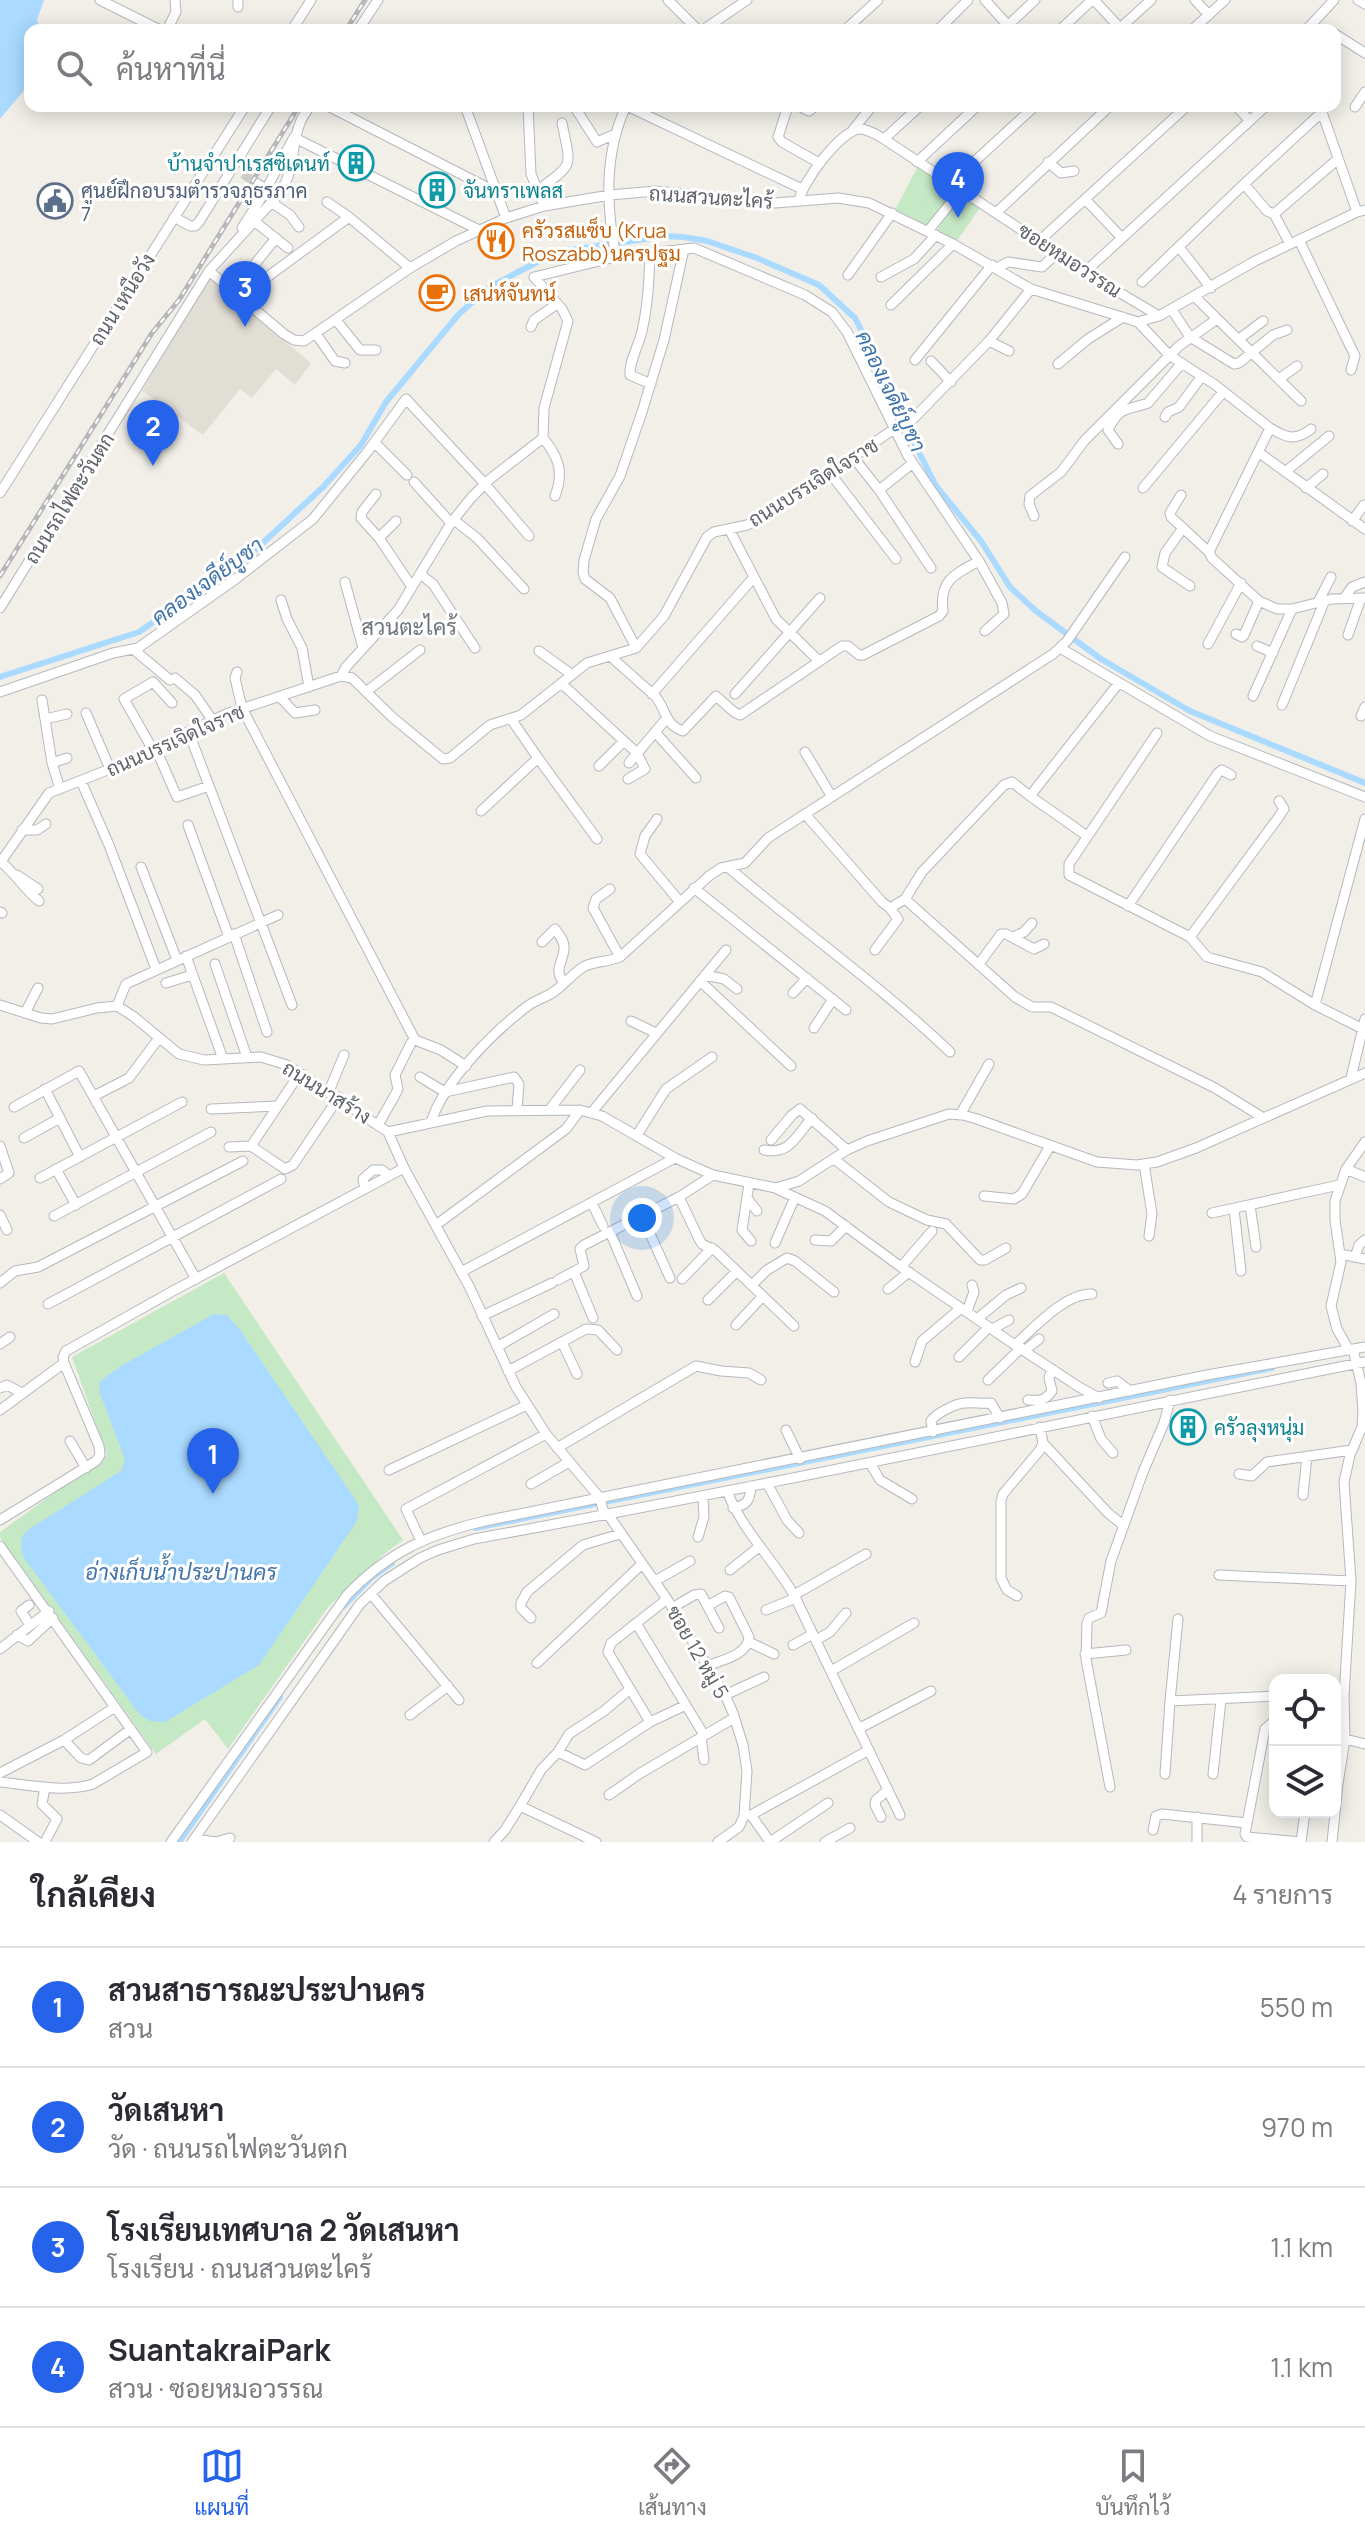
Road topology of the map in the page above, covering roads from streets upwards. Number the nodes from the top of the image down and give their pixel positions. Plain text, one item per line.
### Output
1 (100, 0) edge
2 (175, 0) edge
3 (311, 0) edge
4 (378, 0) edge
5 (668, 0) edge
6 (747, 0) edge
7 (878, 0) edge
8 (968, 0) edge
9 (985, 0) edge
10 (1035, 0) edge
11 (1093, 0) edge
12 (1151, 0) edge
13 (1195, 0) edge
14 (1225, 0) edge
15 (1334, 0) edge
16 (1358, 0) edge
17 (1365, 4) edge
18 (1209, 15) junction
19 (148, 24) edge
20 (170, 24) edge
21 (296, 24) edge
22 (362, 24) edge
23 (694, 24) edge
24 (709, 24) edge
25 (852, 24) edge
26 (944, 24) edge
27 (1004, 24) edge
28 (1013, 24) edge
29 (1067, 24) edge
30 (1115, 24) edge
31 (1125, 24) edge
32 (1199, 24) edge
33 (1312, 24) edge
34 (1341, 38) edge
35 (1365, 53) edge
36 (1365, 92) edge
37 (1355, 107) dead end
38 (241, 112) edge
39 (267, 112) edge
40 (306, 112) edge
41 (340, 112) edge
42 (467, 112) edge
43 (528, 112) edge
44 (578, 112) edge
45 (624, 112) edge
46 (639, 112) edge
47 (786, 112) edge
48 (867, 112) edge
49 (913, 112) edge
50 (971, 112) edge
51 (1028, 112) edge
52 (1103, 112) edge
53 (1180, 112) edge
54 (1242, 112) edge
55 (1260, 112) edge
56 (1250, 121) junction
57 (562, 123) dead end
58 (851, 132) junction
59 (615, 134) junction
60 (297, 135) junction
61 (884, 139) junction
62 (1338, 159) junction
63 (917, 162) junction
64 (1048, 162) junction
65 (819, 163) junction
66 (233, 168) junction
67 (1074, 171) dead end
68 (243, 174) tunnel mouth
69 (256, 183) tunnel mouth
70 (951, 183) junction
71 (1244, 184) junction
72 (266, 189) junction
73 (802, 189) junction
74 (962, 189) junction
75 (537, 191) junction
76 (496, 192) junction
77 (610, 195) junction
78 (1085, 199) junction
79 (799, 201) junction
80 (271, 202) junction
81 (327, 202) dead end
82 (544, 206) junction
83 (1361, 211) edge
84 (997, 212) junction
85 (892, 213) junction
86 (1274, 214) junction
87 (174, 217) junction
88 (349, 217) junction
89 (506, 218) junction
90 (254, 221) junction
91 (299, 227) dead end
92 (479, 230) junction
93 (932, 233) junction
94 (276, 238) junction
95 (1122, 238) junction
96 (1038, 242) junction
97 (1294, 242) junction
98 (953, 244) junction
99 (231, 246) junction
100 (1179, 247) junction
101 (288, 248) dead end
102 (684, 249) junction
103 (650, 253) junction
104 (1057, 253) junction
105 (616, 254) junction
106 (995, 267) junction
107 (410, 268) junction
108 (209, 271) junction
109 (1085, 272) junction
110 (848, 275) dead end
111 (881, 277) dead end
112 (1142, 282) dead end
113 (1211, 288) junction
114 (1031, 289) junction
115 (237, 294) junction
116 (1195, 297) junction
117 (557, 304) junction
118 (891, 305) dead end
119 (1172, 310) junction
120 (1159, 316) junction
121 (1123, 317) junction
122 (1217, 319) junction
123 (336, 320) junction
124 (1263, 321) dead end
125 (1138, 322) junction
126 (531, 327) dead end
127 (1287, 330) dead end
128 (316, 334) junction
129 (1190, 337) junction
130 (1239, 339) junction
131 (989, 341) junction
132 (376, 350) dead end
133 (1009, 351) dead end
134 (1252, 353) junction
135 (1169, 355) junction
136 (915, 360) dead end
137 (931, 361) dead end
138 (345, 363) dead end
139 (1182, 363) junction
140 (1058, 364) dead end
141 (1297, 366) dead end
142 (1351, 370) dead end
143 (1202, 376) junction
144 (1279, 379) junction
145 (951, 382) junction
146 (651, 384) junction
147 (1223, 392) junction
148 (1301, 401) dead end
149 (1118, 411) junction
150 (1165, 417) dead end
151 (897, 428) junction
152 (1270, 428) junction
153 (1311, 429) dead end
154 (1329, 436) dead end
155 (543, 438) junction
156 (375, 443) junction
157 (1118, 444) dead end
158 (1258, 452) junction
159 (853, 457) junction
160 (913, 463) junction
161 (1285, 472) junction
162 (830, 473) junction
163 (1323, 474) dead end
164 (485, 484) junction
165 (1143, 488) dead end
166 (1306, 488) junction
167 (879, 490) junction
168 (0, 493) edge
169 (376, 494) dead end
170 (1181, 495) dead end
171 (555, 496) dead end
172 (1364, 505) edge
173 (1034, 516) dead end
174 (396, 521) dead end
175 (1352, 521) junction
176 (453, 522) junction
177 (1183, 528) junction
178 (729, 529) junction
179 (1365, 529) edge
180 (529, 536) dead end
181 (379, 538) junction
182 (1209, 552) junction
183 (1125, 557) dead end
184 (896, 559) dead end
185 (979, 561) junction
186 (931, 568) dead end
187 (420, 574) junction
188 (754, 577) junction
189 (1331, 577) dead end
190 (345, 582) dead end
191 (1365, 582) edge
192 (1241, 583) junction
193 (1190, 586) dead end
194 (412, 587) junction
195 (524, 589) dead end
196 (1345, 597) junction
197 (820, 598) dead end
198 (1363, 598) edge
199 (281, 600) dead end
200 (1259, 601) junction
201 (1321, 601) junction
202 (0, 608) edge
203 (1292, 609) junction
204 (788, 631) junction
205 (985, 631) dead end
206 (1236, 634) dead end
207 (1348, 635) dead end
208 (633, 642) dead end
209 (1208, 644) dead end
210 (1063, 645) junction
211 (1257, 646) dead end
212 (363, 648) junction
213 (475, 648) dead end
214 (133, 649) junction
215 (420, 650) dead end
216 (539, 651) dead end
217 (1273, 653) junction
218 (610, 656) junction
219 (816, 658) dead end
220 (237, 672) dead end
221 (571, 674) junction
222 (341, 676) junction
223 (561, 683) junction
224 (1118, 684) junction
225 (309, 687) junction
226 (367, 691) junction
227 (0, 692) edge
228 (652, 694) junction
229 (735, 694) dead end
230 (1253, 696) dead end
231 (280, 697) junction
232 (42, 700) dead end
233 (172, 703) dead end
234 (1282, 705) dead end
235 (242, 708) junction
236 (315, 710) dead end
237 (86, 713) dead end
238 (67, 714) dead end
239 (45, 719) junction
240 (511, 719) junction
241 (666, 719) junction
242 (213, 721) junction
243 (655, 732) junction
244 (189, 733) junction
245 (1157, 733) dead end
246 (624, 741) junction
247 (154, 749) junction
248 (805, 752) dead end
249 (637, 753) junction
250 (67, 758) dead end
251 (538, 758) junction
252 (52, 763) junction
253 (629, 763) dead end
254 (599, 766) dead end
255 (110, 769) junction
256 (1231, 775) dead end
257 (696, 778) dead end
258 (628, 779) dead end
259 (81, 781) junction
260 (209, 786) junction
261 (60, 789) junction
262 (1030, 796) junction
263 (832, 797) junction
264 (1365, 797) edge
265 (1279, 801) dead end
266 (481, 811) dead end
267 (805, 814) junction
268 (657, 819) dead end
269 (1365, 819) edge
270 (46, 824) dead end
271 (188, 825) dead end
272 (22, 830) junction
273 (1087, 836) junction
274 (597, 839) dead end
275 (0, 862) edge
276 (141, 867) dead end
277 (728, 867) junction
278 (14, 873) junction
279 (694, 888) junction
280 (38, 889) dead end
281 (610, 889) dead end
282 (905, 899) junction
283 (39, 901) dead end
284 (680, 902) junction
285 (1128, 906) junction
286 (890, 908) junction
287 (278, 915) dead end
288 (261, 922) junction
289 (1032, 923) dead end
290 (231, 935) junction
291 (1013, 937) junction
292 (1190, 937) junction
293 (542, 942) dead end
294 (1044, 944) dead end
295 (726, 950) dead end
296 (875, 950) dead end
297 (620, 957) junction
298 (181, 958) junction
299 (215, 964) dead end
300 (979, 964) junction
301 (156, 969) junction
302 (192, 975) junction
303 (702, 978) junction
304 (807, 978) junction
305 (166, 983) dead end
306 (564, 983) junction
307 (38, 988) dead end
308 (737, 989) dead end
309 (793, 993) dead end
310 (833, 999) junction
311 (0, 1005) edge
312 (292, 1005) dead end
313 (1315, 1005) junction
314 (117, 1006) junction
315 (846, 1010) dead end
316 (25, 1013) junction
317 (631, 1021) dead end
318 (1364, 1024) edge
319 (814, 1028) dead end
320 (267, 1032) dead end
321 (656, 1033) junction
322 (159, 1038) junction
323 (411, 1043) dead end
324 (950, 1052) dead end
325 (344, 1055) dead end
326 (247, 1057) junction
327 (712, 1057) dead end
328 (223, 1059) junction
329 (989, 1064) dead end
330 (466, 1066) junction
331 (791, 1066) dead end
332 (580, 1070) dead end
333 (300, 1073) junction
334 (1365, 1073) edge
335 (420, 1077) dead end
336 (1351, 1078) junction
337 (45, 1089) junction
338 (329, 1091) junction
339 (445, 1092) junction
340 (94, 1096) junction
341 (339, 1097) junction
342 (182, 1102) dead end
343 (278, 1106) junction
344 (14, 1107) dead end
345 (211, 1109) dead end
346 (517, 1109) junction
347 (550, 1109) junction
348 (580, 1110) junction
349 (592, 1112) junction
350 (960, 1115) junction
351 (1262, 1117) junction
352 (60, 1118) junction
353 (812, 1118) junction
354 (431, 1122) junction
355 (378, 1125) junction
356 (211, 1132) dead end
357 (388, 1132) junction
358 (637, 1135) junction
359 (24, 1138) dead end
360 (116, 1138) junction
361 (771, 1140) dead end
362 (1365, 1142) edge
363 (0, 1146) edge
364 (251, 1146) junction
365 (1050, 1146) junction
366 (229, 1147) dead end
367 (764, 1150) dead end
368 (847, 1150) junction
369 (80, 1157) junction
370 (675, 1158) junction
371 (834, 1159) junction
372 (243, 1161) dead end
373 (1144, 1164) junction
374 (404, 1168) junction
375 (56, 1169) junction
376 (1346, 1169) junction
377 (135, 1173) junction
378 (713, 1175) junction
379 (1365, 1177) edge
380 (40, 1178) dead end
381 (0, 1179) edge
382 (281, 1179) dead end
383 (749, 1184) junction
384 (1339, 1185) junction
385 (776, 1188) junction
386 (984, 1196) dead end
387 (679, 1197) junction
388 (795, 1197) junction
389 (747, 1198) junction
390 (592, 1203) junction
391 (76, 1205) junction
392 (1250, 1205) junction
393 (155, 1207) junction
394 (1234, 1209) junction
395 (757, 1211) dead end
396 (1212, 1213) dead end
397 (0, 1215) edge
398 (54, 1216) dead end
399 (642, 1216) junction
400 (436, 1225) junction
401 (846, 1226) junction
402 (606, 1229) junction
403 (7, 1230) dead end
404 (932, 1231) dead end
405 (1149, 1236) dead end
406 (171, 1238) junction
407 (815, 1240) dead end
408 (1365, 1240) edge
409 (751, 1241) dead end
410 (775, 1243) dead end
411 (1256, 1247) dead end
412 (712, 1248) junction
413 (1006, 1248) dead end
414 (1340, 1254) junction
415 (1360, 1258) edge
416 (905, 1269) junction
417 (737, 1271) junction
418 (1241, 1271) dead end
419 (461, 1272) junction
420 (574, 1272) junction
421 (670, 1278) dead end
422 (196, 1279) junction
423 (682, 1279) dead end
424 (0, 1283) edge
425 (752, 1285) junction
426 (972, 1285) dead end
427 (1021, 1288) dead end
428 (888, 1289) dead end
429 (834, 1292) dead end
430 (1092, 1294) dead end
431 (637, 1296) dead end
432 (763, 1296) junction
433 (708, 1300) dead end
434 (48, 1304) dead end
435 (964, 1309) junction
436 (554, 1314) dead end
437 (482, 1316) junction
438 (593, 1318) dead end
439 (977, 1319) junction
440 (1009, 1320) dead end
441 (736, 1325) dead end
442 (794, 1326) dead end
443 (991, 1328) junction
444 (10, 1337) dead end
445 (1039, 1339) dead end
446 (562, 1342) junction
447 (0, 1344) edge
448 (497, 1347) junction
449 (1365, 1347) edge
450 (1020, 1348) junction
451 (617, 1350) dead end
452 (1355, 1356) edge
453 (959, 1357) dead end
454 (915, 1362) dead end
455 (64, 1363) junction
456 (1052, 1369) junction
457 (508, 1371) junction
458 (577, 1374) dead end
459 (761, 1380) dead end
460 (988, 1380) dead end
461 (1108, 1383) dead end
462 (0, 1388) edge
463 (1130, 1391) junction
464 (22, 1393) junction
465 (1028, 1400) dead end
466 (1170, 1400) junction
467 (1104, 1404) junction
468 (527, 1405) junction
469 (0, 1410) edge
470 (1092, 1416) junction
471 (1000, 1418) junction
472 (1040, 1427) junction
473 (1363, 1428) edge
474 (786, 1430) dead end
475 (933, 1432) junction
476 (546, 1434) junction
477 (70, 1441) dead end
478 (1043, 1443) junction
479 (557, 1448) junction
480 (1352, 1450) junction
481 (1113, 1453) dead end
482 (1307, 1456) junction
483 (800, 1459) junction
484 (569, 1462) junction
485 (870, 1463) junction
486 (86, 1468) junction
487 (389, 1470) dead end
488 (1239, 1474) dead end
489 (767, 1483) junction
490 (531, 1484) dead end
491 (751, 1486) junction
492 (727, 1491) junction
493 (1303, 1495) dead end
494 (703, 1496) junction
495 (912, 1499) dead end
496 (603, 1507) junction
497 (733, 1508) junction
498 (0, 1520) edge
499 (1123, 1525) junction
500 (799, 1533) dead end
501 (620, 1534) junction
502 (698, 1537) dead end
503 (421, 1541) junction
504 (0, 1546) edge
505 (760, 1546) junction
506 (866, 1554) dead end
507 (690, 1561) dead end
508 (642, 1564) junction
509 (730, 1570) dead end
510 (1219, 1575) dead end
511 (655, 1581) junction
512 (1351, 1581) junction
513 (371, 1594) junction
514 (795, 1596) junction
515 (1017, 1596) dead end
516 (670, 1603) junction
517 (29, 1605) dead end
518 (709, 1605) junction
519 (766, 1610) dead end
520 (846, 1613) dead end
521 (51, 1614) junction
522 (531, 1618) dead end
523 (1178, 1619) dead end
524 (636, 1623) junction
525 (914, 1623) dead end
526 (30, 1625) junction
527 (719, 1628) dead end
528 (17, 1635) junction
529 (815, 1637) junction
530 (749, 1642) junction
531 (793, 1645) dead end
532 (0, 1649) edge
533 (1126, 1650) dead end
534 (774, 1654) dead end
535 (1085, 1654) junction
536 (537, 1663) dead end
537 (707, 1666) junction
538 (831, 1671) junction
539 (764, 1677) dead end
540 (448, 1686) junction
541 (1341, 1686) edge
542 (630, 1689) junction
543 (931, 1691) dead end
544 (725, 1695) junction
545 (1269, 1696) edge
546 (459, 1700) dead end
547 (1221, 1700) junction
548 (1170, 1701) junction
549 (686, 1705) junction
550 (115, 1707) junction
551 (410, 1715) dead end
552 (734, 1718) junction
553 (650, 1722) junction
554 (1341, 1724) edge
555 (1269, 1725) edge
556 (131, 1729) junction
557 (858, 1729) junction
558 (702, 1736) junction
559 (1345, 1739) junction
560 (64, 1740) junction
561 (1365, 1744) edge
562 (869, 1750) junction
563 (558, 1752) junction
564 (704, 1760) dead end
565 (0, 1773) edge
566 (1165, 1774) dead end
567 (1213, 1774) dead end
568 (0, 1782) edge
569 (45, 1787) junction
570 (1110, 1787) dead end
571 (888, 1790) junction
572 (609, 1795) dead end
573 (907, 1798) dead end
574 (828, 1803) dead end
575 (895, 1804) junction
576 (520, 1806) junction
577 (0, 1815) edge
578 (900, 1815) dead end
579 (747, 1816) junction
580 (881, 1817) dead end
581 (1197, 1817) junction
582 (1305, 1818) edge
583 (1247, 1823) junction
584 (850, 1828) dead end
585 (1153, 1830) dead end
586 (230, 1838) dead end
587 (193, 1840) edge
588 (38, 1842) edge
589 (45, 1842) edge
590 (171, 1842) edge
591 (494, 1842) edge
592 (596, 1842) edge
593 (718, 1842) edge
594 (770, 1842) edge
595 (825, 1842) edge
596 (1197, 1842) edge
597 (1332, 1842) edge

1 - 19 street
2 - 20 street
3 - 21 street
4 - 22 street
5 - 23 street
6 - 24 street
7 - 25 street
8 - 26 street
9 - 27 street
10 - 28 street
11 - 29 street
11 - 30 street
12 - 31 street
13 - 18 street
14 - 18 street
15 - 33 street
16 - 17 street
18 - 32 street
34 - 35 street
36 - 37 street
38 - 87 street, ถนน เหนือวัง
39 - 66 street
40 - 60 street, ถนนรถไฟตะวันตก
41 - 76 street
42 - 76 street
43 - 75 street
44 - 59 street
45 - 59 street
46 - 73 street
47 - 65 street
48 - 58 street
49 - 61 street
50 - 63 street
51 - 70 street
52 - 64 street
53 - 78 street
54 - 56 street
55 - 56 street
56 - 95 street
57 - 75 street
58 - 61 street, ซอยหมอวรรณ
58 - 65 street
59 - 77 street
60 - 72 street
60 - 80 street, ถนนรถไฟตะวันตก
60 - 92 street
61 - 63 street, ซอยหมอวรรณ
62 - 71 street
62 - 83 street
62 - 86 street
63 - 70 street, ซอยหมอวรรณ
64 - 67 street
64 - 84 street
65 - 73 street
66 - 68 street
66 - 87 street
69 - 72 street
70 - 74 street, ซอยหมอวรรณ
71 - 86 street
71 - 100 street
72 - 99 street
73 - 79 street
74 - 84 street, ซอยหมอวรรณ
74 - 93 street
75 - 82 street
76 - 89 street
77 - 79 street, ถนนสวนตะไคร้
77 - 82 street, ถนนสวนตะไคร้
77 - 105 street
78 - 95 street
78 - 96 street
79 - 85 street, ถนนสวนตะไคร้
80 - 90 street, ถนนรถไฟตะวันตก
80 - 91 street
81 - 88 street
82 - 89 street, ถนนสวนตะไคร้
83 - 97 street
84 - 96 street, ซอยหมอวรรณ
85 - 93 street, ถนนสวนตะไคร้
85 - 110 street
86 - 97 street
87 - 168 street, ถนน เหนือวัง
88 - 107 street
88 - 115 street
89 - 92 street, ถนนสวนตะไคร้
90 - 94 street
90 - 99 street, ถนนรถไฟตะวันตก
92 - 107 street, ถนนสวนตะไคร้
93 - 98 street, ถนนสวนตะไคร้
93 - 111 street
94 - 101 street
94 - 115 street
95 - 109 street
96 - 104 street, ซอยหมอวรรณ
97 - 113 street
97 - 142 street
98 - 106 street, ถนนสวนตะไคร้
98 - 118 street
99 - 108 street, ถนนรถไฟตะวันตก
100 - 112 street
100 - 113 street
102 - 103 street
102 - 146 street
102 - 151 street
103 - 105 street
103 - 146 street
104 - 106 street
104 - 109 street, ซอยหมอวรรณ
105 - 117 street
106 - 114 street, ถนนสวนตะไคร้
106 - 136 street
107 - 123 street, ถนนสวนตะไคร้
108 - 115 street
108 - 202 street, ถนนรถไฟตะวันตก
109 - 120 street, ซอยหมอวรรณ
113 - 116 street
114 - 121 street, ถนนสวนตะไคร้
114 - 131 street, ถนนบรรเจิดใจราช
115 - 128 street
116 - 119 street
116 - 122 street
117 - 126 street
117 - 155 street
119 - 120 street
119 - 129 street
120 - 125 street
121 - 125 street, ถนนสวนตะไคร้
121 - 140 street
122 - 129 street
122 - 130 street
123 - 128 street, ถนนสวนตะไคร้
123 - 132 street
124 - 130 street
125 - 135 street
127 - 134 street
128 - 138 street
129 - 134 street
129 - 135 street
130 - 134 street
131 - 133 street
131 - 145 street, ถนนบรรเจิดใจราช
134 - 144 street
135 - 139 street
135 - 149 street
137 - 145 street
139 - 143 street
139 - 149 street
141 - 144 street
143 - 147 street
143 - 150 street
144 - 148 street
145 - 151 street, ถนนบรรเจิดใจราช
146 - 208 street
147 - 152 street
147 - 165 street
149 - 157 street
149 - 173 street
151 - 159 street, ถนนบรรเจิดใจราช
151 - 160 street
152 - 153 street
152 - 158 street
154 - 161 street
155 - 164 street
155 - 171 street
156 - 164 street
156 - 176 street
156 - 214 street
158 - 161 street
158 - 182 street
159 - 162 street, ถนนบรรเจิดใจราช
159 - 167 street
160 - 167 street
160 - 185 street
161 - 166 street
162 - 178 street, ถนนบรรเจิดใจราช
162 - 184 street
163 - 166 street
164 - 176 street
164 - 180 street
166 - 175 street
167 - 186 street
169 - 181 street
170 - 177 street
172 - 175 street
174 - 181 street
175 - 179 street
176 - 187 street
176 - 195 street
177 - 182 street
177 - 193 street
178 - 188 street
178 - 218 street, ถนนบรรเจิดใจราช
181 - 194 street
182 - 192 street
183 - 210 street
185 - 205 street
185 - 241 street
187 - 194 street
187 - 213 street
188 - 204 street
188 - 228 street
189 - 201 street
190 - 212 street
191 - 196 street
192 - 200 street
192 - 209 street
194 - 212 street
196 - 198 street
196 - 201 street
197 - 204 street
198 - 207 street
199 - 225 street
200 - 203 street
200 - 206 street
201 - 203 street
201 - 234 street
203 - 217 street
204 - 219 street
204 - 229 street
210 - 224 street
210 - 263 street
211 - 217 street
212 - 222 street
214 - 227 street
214 - 242 street
215 - 226 street
216 - 221 street
217 - 230 street
218 - 221 street, ถนนบรรเจิดใจราช
218 - 228 street
220 - 235 street
221 - 223 street, ถนนบรรเจิดใจราช
222 - 225 street, ถนนบรรเจิดใจราช
222 - 226 street, ถนนบรรเจิดใจราช
223 - 240 street, ถนนบรรเจิดใจราช
223 - 246 street
224 - 262 street
224 - 264 street
225 - 231 street, ถนนบรรเจิดใจราช
226 - 240 street, ถนนบรรเจิดใจราช
228 - 241 street
231 - 235 street, ถนนบรรเจิดใจราช
231 - 236 street
232 - 239 street
233 - 247 street
235 - 242 street, ถนนบรรเจิดใจราช
235 - 330 street
237 - 255 street
238 - 239 street
239 - 252 street
240 - 251 street
241 - 243 street
242 - 244 street, ถนนบรรเจิดใจราช
243 - 249 street
243 - 257 street
244 - 247 street, ถนนบรรเจิดใจราช
244 - 260 street
245 - 273 street
246 - 249 street
246 - 254 street
247 - 255 street, ถนนบรรเจิดใจราช
247 - 260 street
248 - 263 street
249 - 253 street
249 - 258 street
250 - 252 street
251 - 266 street
251 - 274 street
252 - 261 street
255 - 259 street, ถนนบรรเจิดใจราช
256 - 285 street
259 - 261 street, ถนนบรรเจิดใจราช
259 - 301 street
260 - 288 street
261 - 272 street, ถนนบรรเจิดใจราช
262 - 273 street
262 - 282 street
263 - 267 street
265 - 292 street
267 - 277 street
267 - 286 street
268 - 284 street
269 - 313 street
270 - 272 street
271 - 290 street
272 - 275 street, ถนนบรรเจิดใจราช
273 - 285 street
275 - 278 street
276 - 298 street
277 - 279 street
277 - 324 street
278 - 280 street
278 - 283 street
279 - 284 street
279 - 304 street
281 - 297 street
282 - 286 street
282 - 300 street
284 - 297 street
285 - 292 street
286 - 296 street
287 - 288 street
288 - 290 street
288 - 312 street
289 - 291 street
290 - 298 street
290 - 320 street
291 - 294 street
291 - 300 street
292 - 313 street
293 - 306 street
295 - 303 street
297 - 306 street
298 - 301 street
298 - 302 street
299 - 326 street
300 - 351 street
301 - 314 street
302 - 305 street
302 - 328 street
303 - 308 street
303 - 321 street
303 - 331 street
304 - 309 street
304 - 310 street
306 - 330 street
307 - 316 street
310 - 315 street
310 - 319 street
311 - 316 street
313 - 318 street
314 - 316 street
314 - 322 street, ถนนนาสร้าง
317 - 321 street
318 - 336 street
321 - 349 street
322 - 328 street, ถนนนาสร้าง
322 - 340 street
323 - 355 street
325 - 338 street
326 - 328 street, ถนนนาสร้าง
326 - 333 street, ถนนนาสร้าง
327 - 358 street
329 - 350 street
330 - 339 street
332 - 347 street
333 - 338 street, ถนนนาสร้าง
333 - 343 street
334 - 336 street
335 - 339 street
336 - 351 street
337 - 340 street
337 - 344 street
337 - 352 street
338 - 341 street, ถนนนาสร้าง
339 - 346 street
339 - 354 street
340 - 360 street
341 - 355 street, ถนนนาสร้าง
341 - 364 street
342 - 360 street
343 - 345 street
343 - 364 street
346 - 347 street
346 - 354 street
347 - 348 street
348 - 349 street
348 - 400 street
349 - 358 street
350 - 365 street
350 - 368 street
351 - 373 street
352 - 359 street
352 - 369 street
353 - 361 street
353 - 367 street
353 - 368 street
354 - 357 street
355 - 357 street, ถนนนาสร้าง
356 - 377 street
357 - 374 street, ถนนนาสร้าง
358 - 370 street
360 - 369 street
360 - 377 street
362 - 376 street
363 - 381 street
364 - 366 street
365 - 373 street
365 - 386 street
368 - 371 street
369 - 375 street
370 - 378 street
370 - 390 street
371 - 385 street
371 - 413 street
372 - 393 street
373 - 405 street
374 - 400 street, ถนนนาสร้าง
374 - 422 street
375 - 380 street
375 - 391 street
376 - 379 street
376 - 384 street
377 - 391 street
377 - 393 street
378 - 383 street
378 - 387 street
382 - 406 street
383 - 385 street
383 - 389 street
384 - 392 street
384 - 414 street
385 - 388 street
387 - 399 street
387 - 412 street
388 - 401 street
388 - 410 street
389 - 395 street
389 - 409 street
390 - 402 street
390 - 419 street
391 - 398 street
392 - 394 street
392 - 411 street
393 - 406 street
393 - 424 street
394 - 396 street
394 - 418 street
397 - 403 street
399 - 402 street
399 - 421 street
400 - 419 street, ถนนนาสร้าง
401 - 407 street
401 - 416 street
402 - 420 street
402 - 431 street
404 - 416 street
406 - 422 street
406 - 434 street
408 - 415 street
412 - 417 street
412 - 423 street
414 - 415 street
414 - 452 street
416 - 428 street
416 - 435 street
417 - 425 street
417 - 433 street
419 - 437 street, ถนนนาสร้าง
420 - 437 street
420 - 438 street
422 - 455 street
425 - 429 street
425 - 432 street
426 - 435 street
427 - 439 street
430 - 450 street
432 - 441 street
432 - 442 street
435 - 439 street
435 - 454 street
436 - 448 street
437 - 448 street, ถนนนาสร้าง
439 - 443 street
440 - 443 street
443 - 450 street
443 - 453 street
444 - 447 street
445 - 450 street
446 - 451 street
446 - 457 street
446 - 458 street
448 - 457 street, ถนนนาสร้าง
449 - 452 street
450 - 456 street
450 - 460 street
452 - 463 street
452 - 466 street
452 - 473 street
455 - 464 street
455 - 486 street
456 - 465 street
456 - 467 street
457 - 468 street, ถนนนาสร้าง
459 - 479 street
461 - 463 street
462 - 464 street
463 - 467 street
464 - 469 street
466 - 467 street
466 - 499 street
467 - 470 street
467 - 471 street
468 - 476 street, ถนนนาสร้าง
468 - 487 street
470 - 472 street
470 - 481 street
471 - 475 street
471 - 475 street
472 - 478 street
472 - 485 street
473 - 480 street
474 - 483 street
475 - 483 street
476 - 479 street, ถนนนาสร้าง
476 - 503 street
477 - 486 street
478 - 499 street
478 - 515 street
479 - 484 street, ถนนนาสร้าง
480 - 482 street
480 - 512 street
482 - 488 street
482 - 493 street
483 - 496 street
484 - 490 street
484 - 496 street, ถนนนาสร้าง
485 - 489 street
485 - 495 street
486 - 498 street
489 - 491 street
489 - 500 street
491 - 492 street
491 - 497 street
492 - 494 street
492 - 497 street
494 - 496 street
494 - 502 street
496 - 501 street, ซอย 12 หมู่ 5
496 - 503 street
496 - 513 street
497 - 505 street
499 - 535 street
501 - 508 street, ซอย 12 หมู่ 5
501 - 522 street
503 - 590 street
504 - 521 street
505 - 509 street
505 - 514 street
506 - 514 street
507 - 511 street
508 - 511 street, ซอย 12 หมู่ 5
508 - 536 street
510 - 512 street
511 - 516 street, ซอย 12 หมู่ 5
512 - 541 street
513 - 540 street
513 - 587 street
514 - 519 street
514 - 529 street
516 - 518 street
516 - 524 street
516 - 537 street, ซอย 12 หมู่ 5
517 - 526 street
518 - 527 street
518 - 530 street
520 - 529 street
521 - 526 street
521 - 528 street
521 - 550 street
523 - 548 street
524 - 542 street
524 - 549 street
525 - 538 street
526 - 528 street
528 - 532 street
529 - 531 street
529 - 538 street
530 - 534 street
530 - 537 street
533 - 535 street
535 - 570 street
537 - 544 street, ซอย 12 หมู่ 5
538 - 557 street
539 - 544 street
540 - 546 street
540 - 551 street
542 - 553 street
542 - 563 street
543 - 557 street
544 - 552 street, ซอย 12 หมู่ 5
545 - 547 street
547 - 548 street
547 - 567 street
548 - 566 street
549 - 553 street
549 - 558 street
550 - 556 street
550 - 560 street
552 - 558 street
552 - 579 street, ซอย 12 หมู่ 5
553 - 563 street
554 - 559 street
555 - 583 street
556 - 560 street
556 - 569 street
557 - 562 street
558 - 564 street
558 - 572 street
559 - 561 street
559 - 597 street
560 - 565 street
562 - 571 street
562 - 579 street
563 - 576 street
568 - 569 street
569 - 589 street
571 - 575 street
571 - 580 street
573 - 575 street
574 - 594 street
575 - 578 street
576 - 591 street
576 - 592 street
577 - 588 street
579 - 593 street
579 - 594 street
581 - 583 street
581 - 585 street
581 - 596 street
582 - 583 street
584 - 595 street
586 - 587 street

